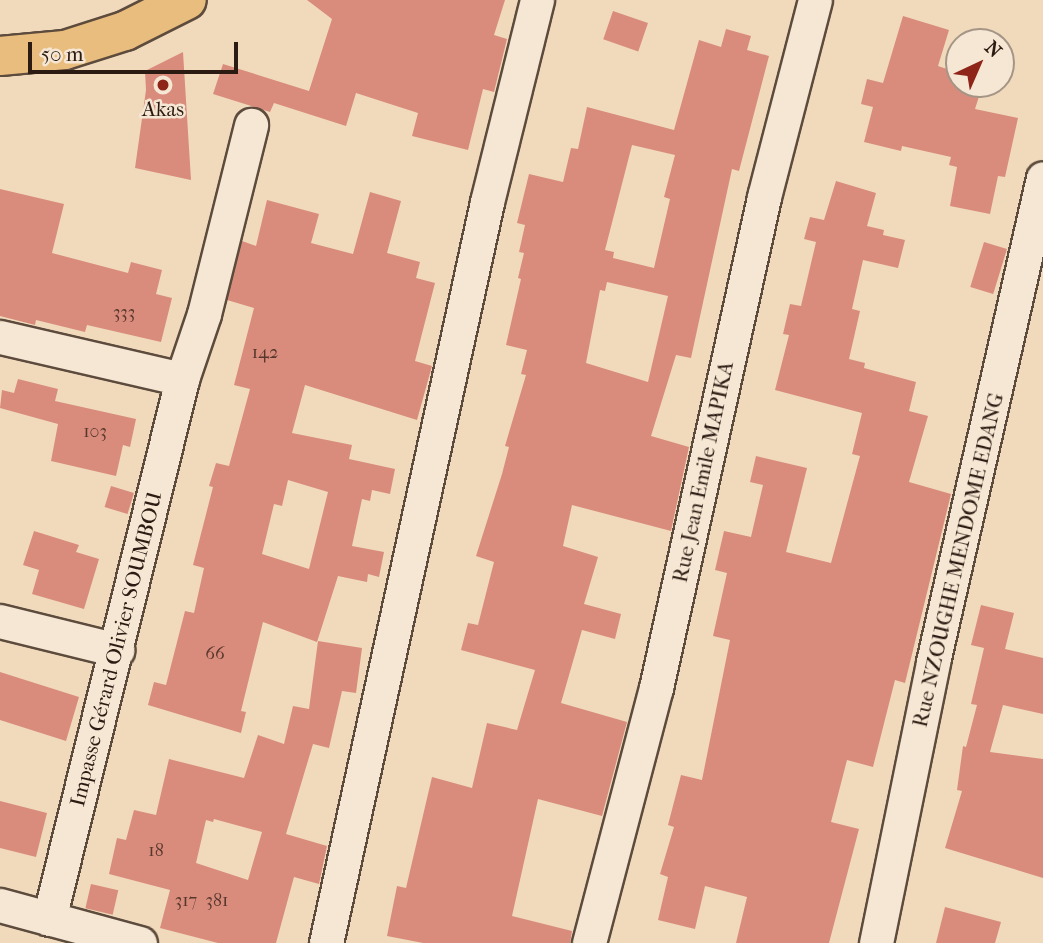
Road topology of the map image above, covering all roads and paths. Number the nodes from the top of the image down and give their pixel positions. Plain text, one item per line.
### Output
1 (187, 0) edge
2 (537, 0) edge
3 (815, 0) edge
4 (0, 56) edge
5 (251, 125) dead end
6 (1043, 178) edge
7 (0, 337) edge
8 (182, 379) junction
9 (0, 621) edge
10 (117, 650) junction
11 (0, 905) edge
12 (49, 919) junction
13 (140, 943) edge
14 (326, 943) edge
15 (589, 943) edge
16 (876, 943) edge

1 - 4 main road
2 - 14 street
3 - 15 street, Rue Jean Emile MAPIKA
5 - 8 street, Impasse Gérard Olivier SOUMBOU
6 - 16 street, Rue NZOUGHE MENDOME EDANG
7 - 8 street
8 - 10 street, Impasse Gérard Olivier SOUMBOU
9 - 10 street
10 - 12 street, Impasse Gérard Olivier SOUMBOU
11 - 12 street
12 - 13 street

